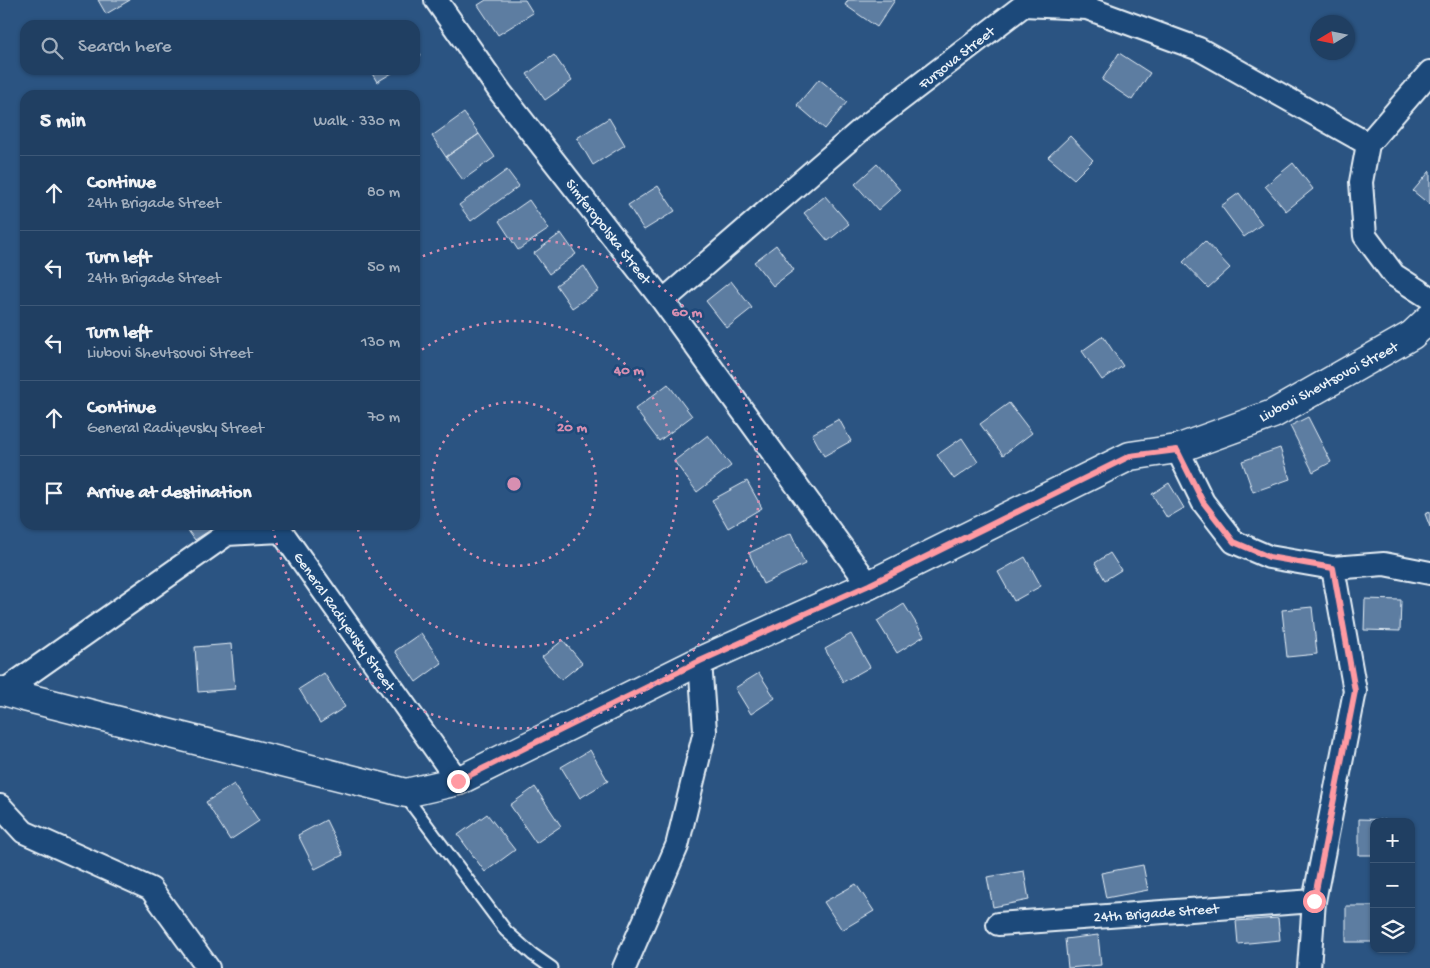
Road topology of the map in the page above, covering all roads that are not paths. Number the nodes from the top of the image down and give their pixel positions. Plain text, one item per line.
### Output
1 (436, 0) edge
2 (1430, 72) edge
3 (1368, 144) junction
4 (1430, 298) edge
5 (663, 301) junction
6 (1430, 318) edge
7 (1177, 450) junction
8 (1333, 568) junction
9 (1430, 573) edge
10 (869, 585) junction
11 (700, 661) junction
12 (2, 691) edge
13 (458, 781) junction
14 (402, 792) junction
15 (0, 806) edge
16 (1314, 901) junction
17 (998, 924) dead end
18 (208, 968) edge
19 (552, 968) edge
20 (624, 968) edge
21 (1309, 968) edge

1 - 5 street, Simferopolska Street
2 - 3 street
3 - 4 street
3 - 5 street, Fursova Street
5 - 10 street, Simferopolska Street
6 - 7 street, Liubovi Shevtsovoi Street
7 - 8 street
7 - 10 street, Liubovi Shevtsovoi Street
8 - 9 street
8 - 16 street
10 - 11 street, Liubovi Shevtsovoi Street
11 - 13 street, General Radiyevsky Street
11 - 20 street
12 - 13 street, General Radiyevsky Street
12 - 14 street, General Radiyevsky Street
13 - 14 street, General Radiyevsky Street
14 - 19 lane
15 - 18 street
16 - 17 street, 24th Brigade Street
16 - 21 street

